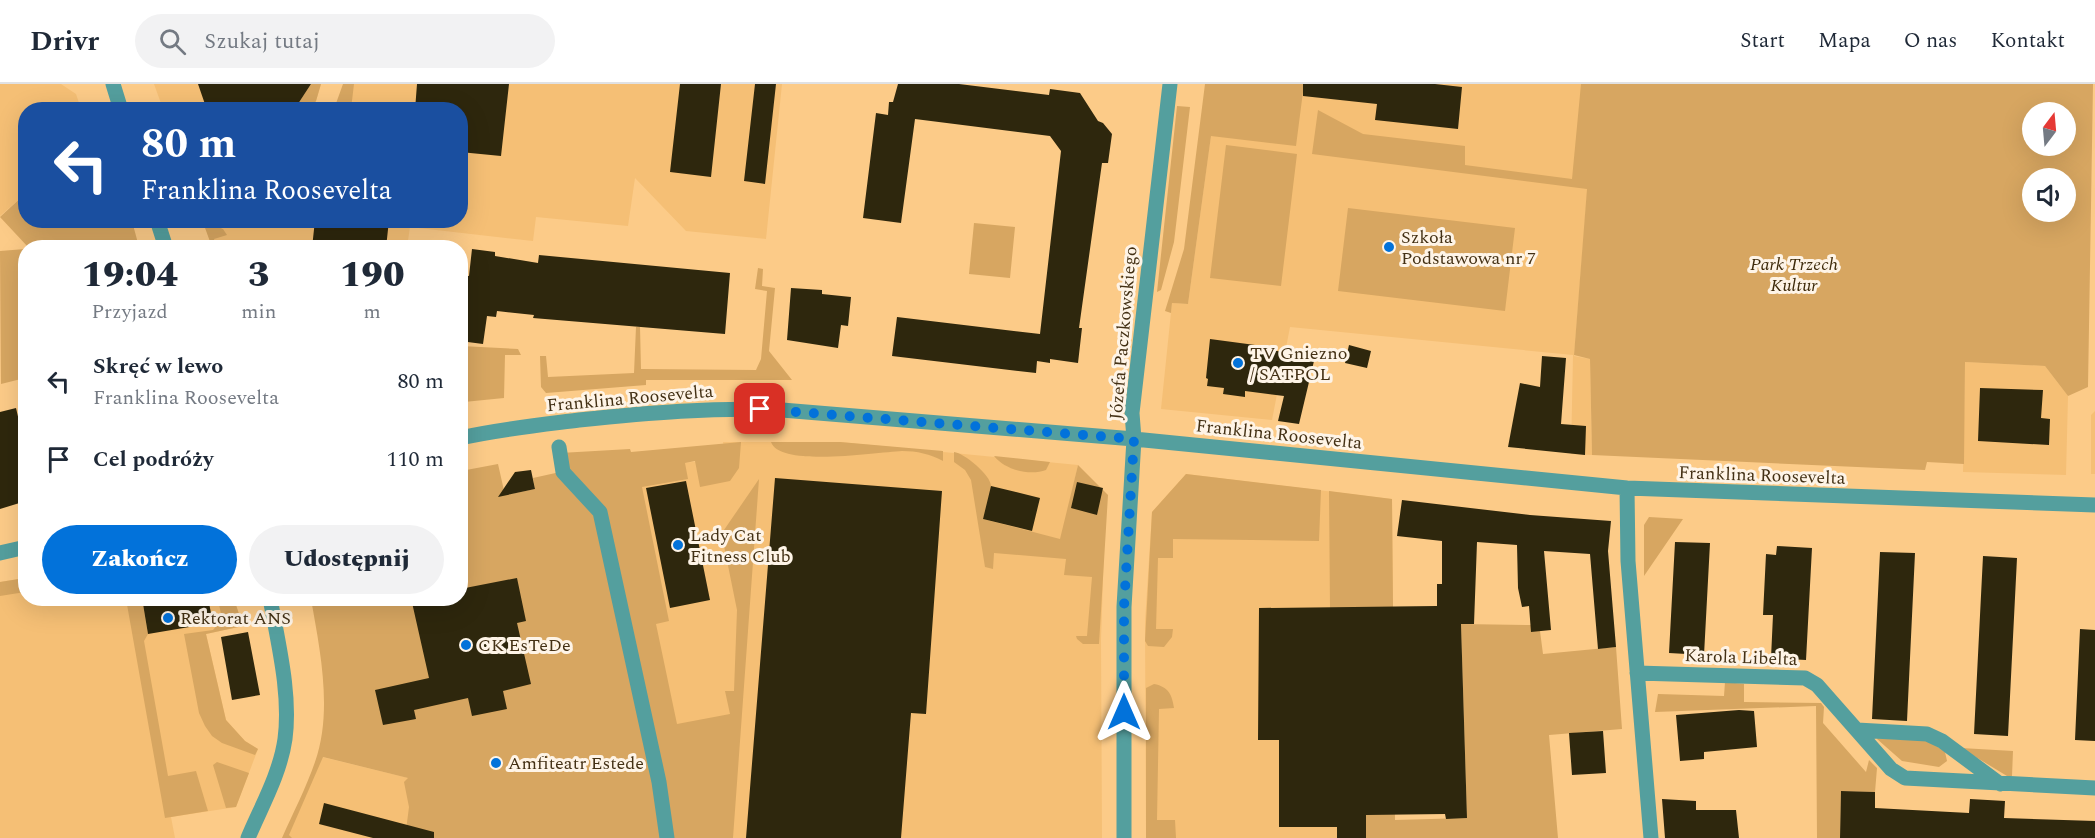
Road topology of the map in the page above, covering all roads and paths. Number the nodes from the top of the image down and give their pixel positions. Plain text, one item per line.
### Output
1 (113, 84) edge
2 (1170, 84) edge
3 (119, 102) edge
4 (468, 437) edge
5 (1134, 439) junction
6 (559, 447) dead end
7 (1627, 488) junction
8 (2095, 505) edge
9 (18, 549) edge
10 (0, 553) edge
11 (271, 606) edge
12 (1637, 673) junction
13 (1857, 730) junction
14 (2000, 784) junction
15 (2095, 788) edge
16 (248, 838) edge
17 (667, 838) edge
18 (1124, 838) edge
19 (1651, 838) edge

1 - 3 street
2 - 5 street, Józefa Paczkowskiego
4 - 5 street, Franklina Roosevelta
5 - 7 street, Franklina Roosevelta
5 - 18 street, Józefa Paczkowskiego
6 - 17 street
7 - 8 street, Franklina Roosevelta
7 - 12 street
9 - 10 street
11 - 16 street
12 - 13 street, Karola Libelta
12 - 19 street
13 - 14 street
13 - 14 street, Karola Libelta
14 - 15 street, Karola Libelta

